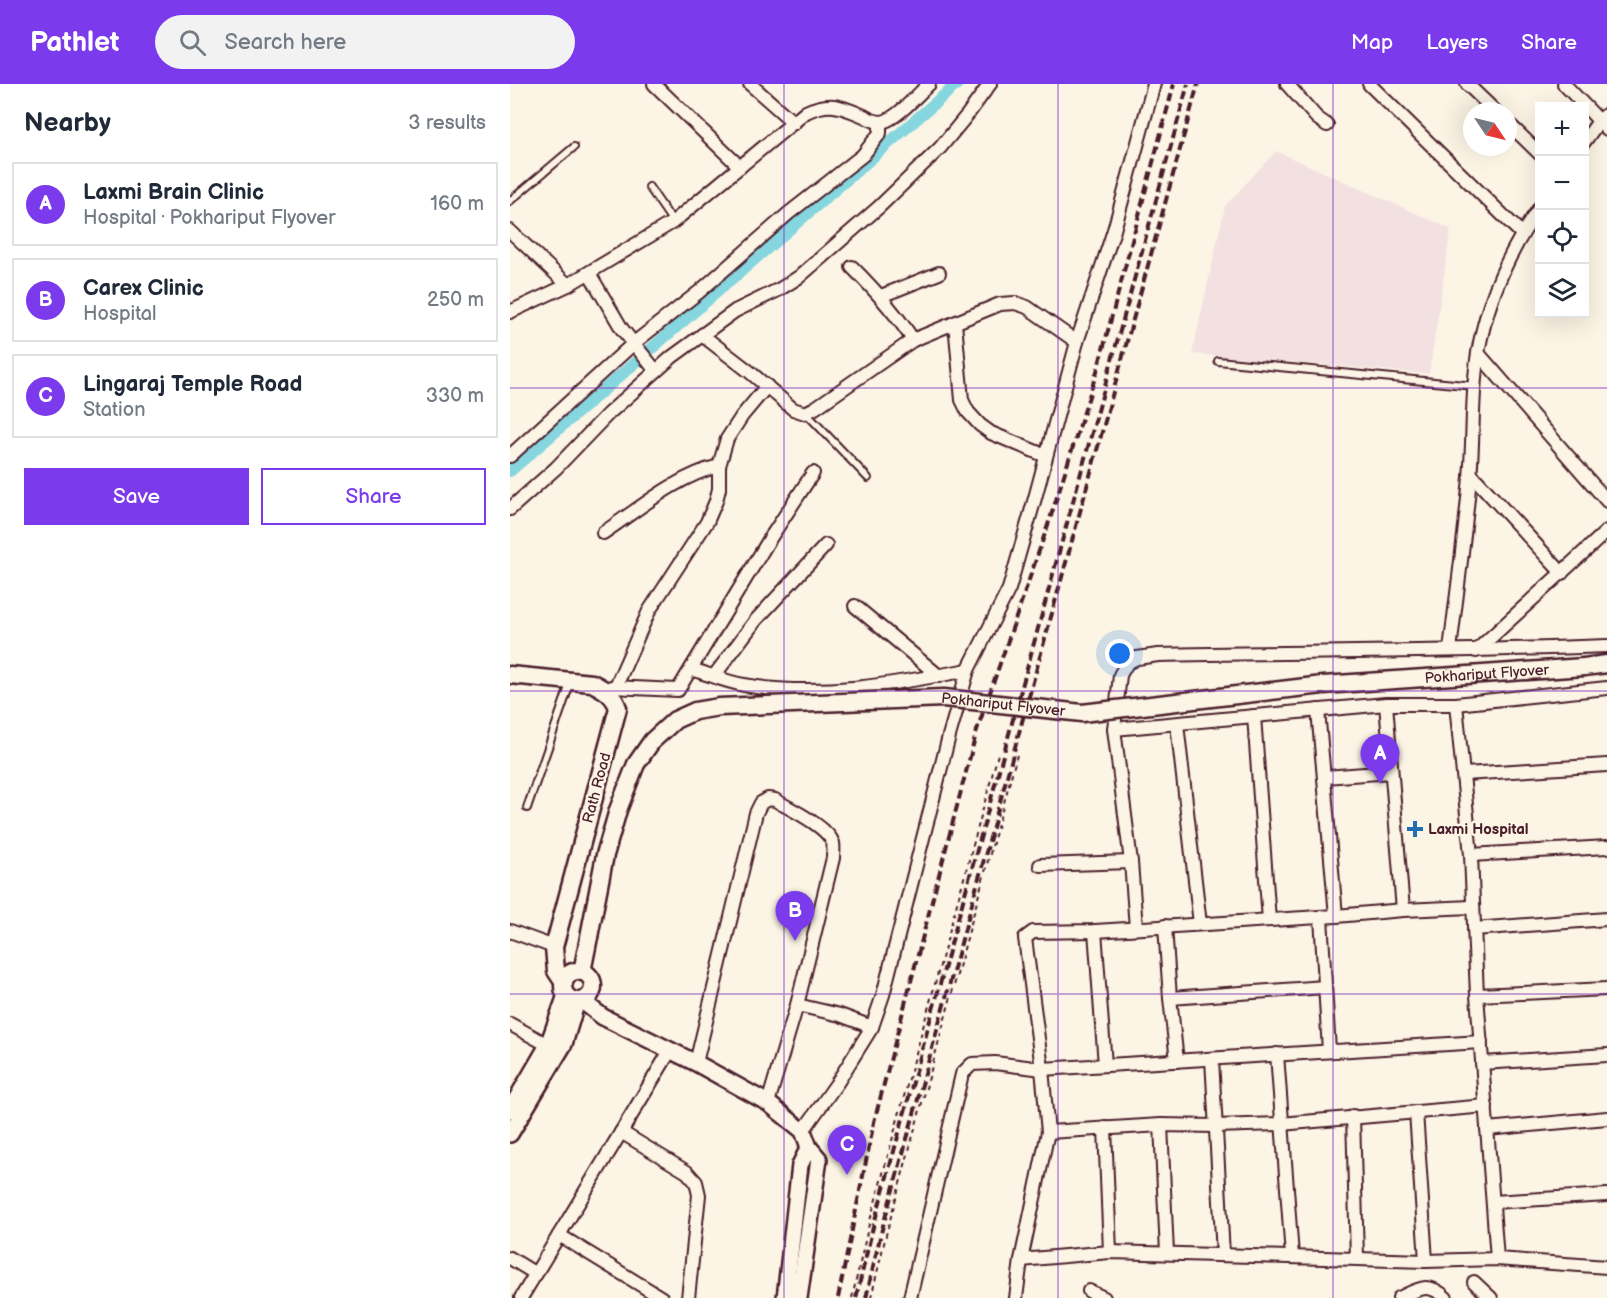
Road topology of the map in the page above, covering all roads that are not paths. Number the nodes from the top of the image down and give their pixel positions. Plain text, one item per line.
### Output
1 (654, 84) edge
2 (750, 84) edge
3 (929, 84) edge
4 (990, 84) edge
5 (1154, 84) edge
6 (1287, 84) edge
7 (1369, 84) edge
8 (1467, 84) edge
9 (1564, 84) edge
10 (1486, 102) edge
11 (1604, 121) edge
12 (880, 122) junction
13 (794, 123) junction
14 (1327, 125) dead end
15 (1517, 132) edge
16 (1589, 137) edge
17 (574, 147) dead end
18 (1535, 150) edge
19 (740, 167) junction
20 (649, 187) dead end
21 (510, 201) edge
22 (1537, 210) edge
23 (673, 222) junction
24 (510, 231) edge
25 (1521, 233) junction
26 (852, 267) dead end
27 (589, 273) junction
28 (939, 273) dead end
29 (568, 285) junction
30 (881, 296) junction
31 (510, 312) edge
32 (955, 323) junction
33 (702, 335) junction
34 (913, 340) junction
35 (1077, 342) junction
36 (634, 343) junction
37 (1478, 353) junction
38 (1218, 361) dead end
39 (656, 371) junction
40 (767, 386) junction
41 (1475, 386) junction
42 (805, 412) junction
43 (510, 456) edge
44 (1046, 456) junction
45 (719, 466) junction
46 (813, 473) dead end
47 (1471, 474) junction
48 (868, 478) dead end
49 (1607, 501) edge
50 (510, 509) edge
51 (1607, 531) edge
52 (603, 533) dead end
53 (826, 545) dead end
54 (1562, 573) junction
55 (855, 606) dead end
56 (1607, 646) edge
57 (1450, 650) junction
58 (1476, 651) junction
59 (1607, 664) edge
60 (691, 669) junction
61 (968, 670) junction
62 (510, 675) edge
63 (714, 676) junction
64 (939, 676) junction
65 (571, 681) junction
66 (610, 687) junction
67 (1607, 688) edge
68 (1386, 704) junction
69 (1456, 704) junction
70 (1318, 710) junction
71 (1254, 716) junction
72 (1177, 724) junction
73 (1114, 729) junction
74 (1607, 765) edge
75 (1391, 772) junction
76 (1464, 774) junction
77 (1325, 777) junction
78 (527, 808) dead end
79 (1607, 847) edge
80 (1471, 855) junction
81 (1131, 862) junction
82 (1040, 865) dead end
83 (1472, 908) junction
84 (1402, 910) junction
85 (1336, 916) junction
86 (1322, 917) junction
87 (1607, 919) edge
88 (1269, 920) junction
89 (1200, 924) junction
90 (1165, 926) junction
91 (1136, 928) junction
92 (1474, 929) junction
93 (1095, 930) junction
94 (510, 931) edge
95 (554, 946) junction
96 (582, 972) junction
97 (1325, 987) junction
98 (1607, 989) edge
99 (572, 995) junction
100 (1477, 995) junction
101 (1170, 998) junction
102 (797, 1005) junction
103 (510, 1024) edge
104 (872, 1027) junction
105 (1481, 1042) junction
106 (548, 1044) junction
107 (670, 1051) junction
108 (1329, 1051) junction
109 (1276, 1054) junction
110 (1607, 1055) edge
111 (1212, 1059) junction
112 (1177, 1061) junction
113 (696, 1063) junction
114 (1482, 1063) junction
115 (1105, 1065) junction
116 (1042, 1069) junction
117 (768, 1103) junction
118 (1486, 1106) junction
119 (510, 1110) edge
120 (1416, 1112) junction
121 (1353, 1116) junction
122 (1607, 1118) edge
123 (1281, 1124) junction
124 (1161, 1125) junction
125 (1215, 1126) junction
126 (1105, 1128) junction
127 (1487, 1129) junction
128 (803, 1131) junction
129 (621, 1132) junction
130 (1048, 1132) junction
131 (510, 1134) edge
132 (809, 1147) junction
133 (1607, 1195) edge
134 (1492, 1202) junction
135 (559, 1235) junction
136 (1110, 1252) junction
137 (1167, 1253) junction
138 (1223, 1255) junction
139 (1292, 1256) junction
140 (510, 1258) edge
141 (1357, 1258) junction
142 (1497, 1259) junction
143 (1021, 1260) junction
144 (1426, 1261) junction
145 (1607, 1267) edge
146 (536, 1274) junction
147 (1474, 1281) dead end
148 (1089, 1291) dead end
149 (521, 1298) edge
150 (662, 1298) edge
151 (688, 1298) edge
152 (785, 1298) edge
153 (799, 1298) edge
154 (910, 1298) edge
155 (1016, 1298) edge
156 (1104, 1298) edge
157 (1399, 1298) edge
158 (1446, 1298) edge
159 (1491, 1298) edge

1 - 19 street
2 - 13 street
3 - 12 street
4 - 33 street
5 - 35 street
6 - 14 street
7 - 25 street
8 - 10 street
9 - 11 street
11 - 16 street
12 - 13 street
12 - 36 street
13 - 19 street
15 - 18 street
17 - 21 lane
19 - 23 street
20 - 23 lane
22 - 25 street
23 - 27 street
24 - 29 street
25 - 37 street
26 - 30 street
27 - 29 street
27 - 36 street
28 - 30 street
29 - 31 street
30 - 34 street
32 - 34 street
32 - 35 street
32 - 44 street
33 - 39 street
33 - 40 street
34 - 42 street
35 - 44 street
36 - 39 street
36 - 43 street
37 - 41 street
37 - 49 street
38 - 41 lane
39 - 50 street
40 - 42 street
40 - 45 street
41 - 47 street
42 - 48 lane
44 - 61 street
45 - 52 street
45 - 66 street
46 - 60 street
47 - 54 street
47 - 57 street
51 - 54 street
53 - 63 street
54 - 58 street
55 - 64 street
56 - 58 street
57 - 58 street
57 - 73 street
59 - 96 main road, Pokhariput Flyover, bridge
60 - 63 street
60 - 66 street
61 - 64 street
61 - 104 street
62 - 65 main road
63 - 64 street
65 - 66 main road
65 - 78 lane
66 - 95 main road, Rath Road
67 - 69 street
68 - 69 street
68 - 70 street
68 - 75 street
69 - 76 street
70 - 71 street
70 - 77 street
71 - 72 street
71 - 88 street
72 - 73 street
72 - 89 street
73 - 81 street
74 - 76 street
75 - 77 street
75 - 84 street
76 - 80 street
77 - 85 street
79 - 80 street
80 - 83 street
81 - 82 street
81 - 91 street
83 - 84 street
83 - 92 street
84 - 85 street
85 - 86 street
86 - 88 street
86 - 97 street
87 - 92 street
88 - 89 street
89 - 90 street
90 - 91 street
90 - 101 street
91 - 93 street
92 - 100 street
93 - 115 street
93 - 116 street
94 - 95 street
95 - 99 main road, Rath Road
96 - 99 main road
96 - 99 main road
97 - 101 street
97 - 108 street
98 - 100 street
99 - 106 street
99 - 107 street
99 - 131 street
100 - 105 street
101 - 112 street
102 - 104 street
102 - 113 street
102 - 117 street
103 - 106 street
104 - 128 street
105 - 108 street
105 - 114 street
106 - 119 street
107 - 113 street
107 - 129 street
108 - 109 street
109 - 111 street
109 - 123 street
110 - 114 street
111 - 112 street
111 - 125 street
112 - 115 street
113 - 117 street
114 - 118 street
115 - 116 street
116 - 130 street
116 - 154 street
117 - 128 street
118 - 120 street
118 - 127 street
120 - 121 street
120 - 144 street
121 - 123 street
121 - 141 street
122 - 127 street
123 - 125 street
123 - 139 street
124 - 125 street
124 - 126 street
124 - 137 street
125 - 138 street
126 - 130 street
126 - 136 street
127 - 134 street
128 - 132 street
129 - 135 street
129 - 151 street
130 - 143 street
132 - 152 street
132 - 153 street
133 - 134 street
134 - 142 street
135 - 146 street
135 - 150 street
136 - 137 street
136 - 143 street
137 - 138 street
138 - 139 street
139 - 141 street
140 - 146 street
141 - 144 street
142 - 144 street
142 - 145 street
143 - 155 street
146 - 149 street
147 - 159 street
148 - 156 street
157 - 158 street

